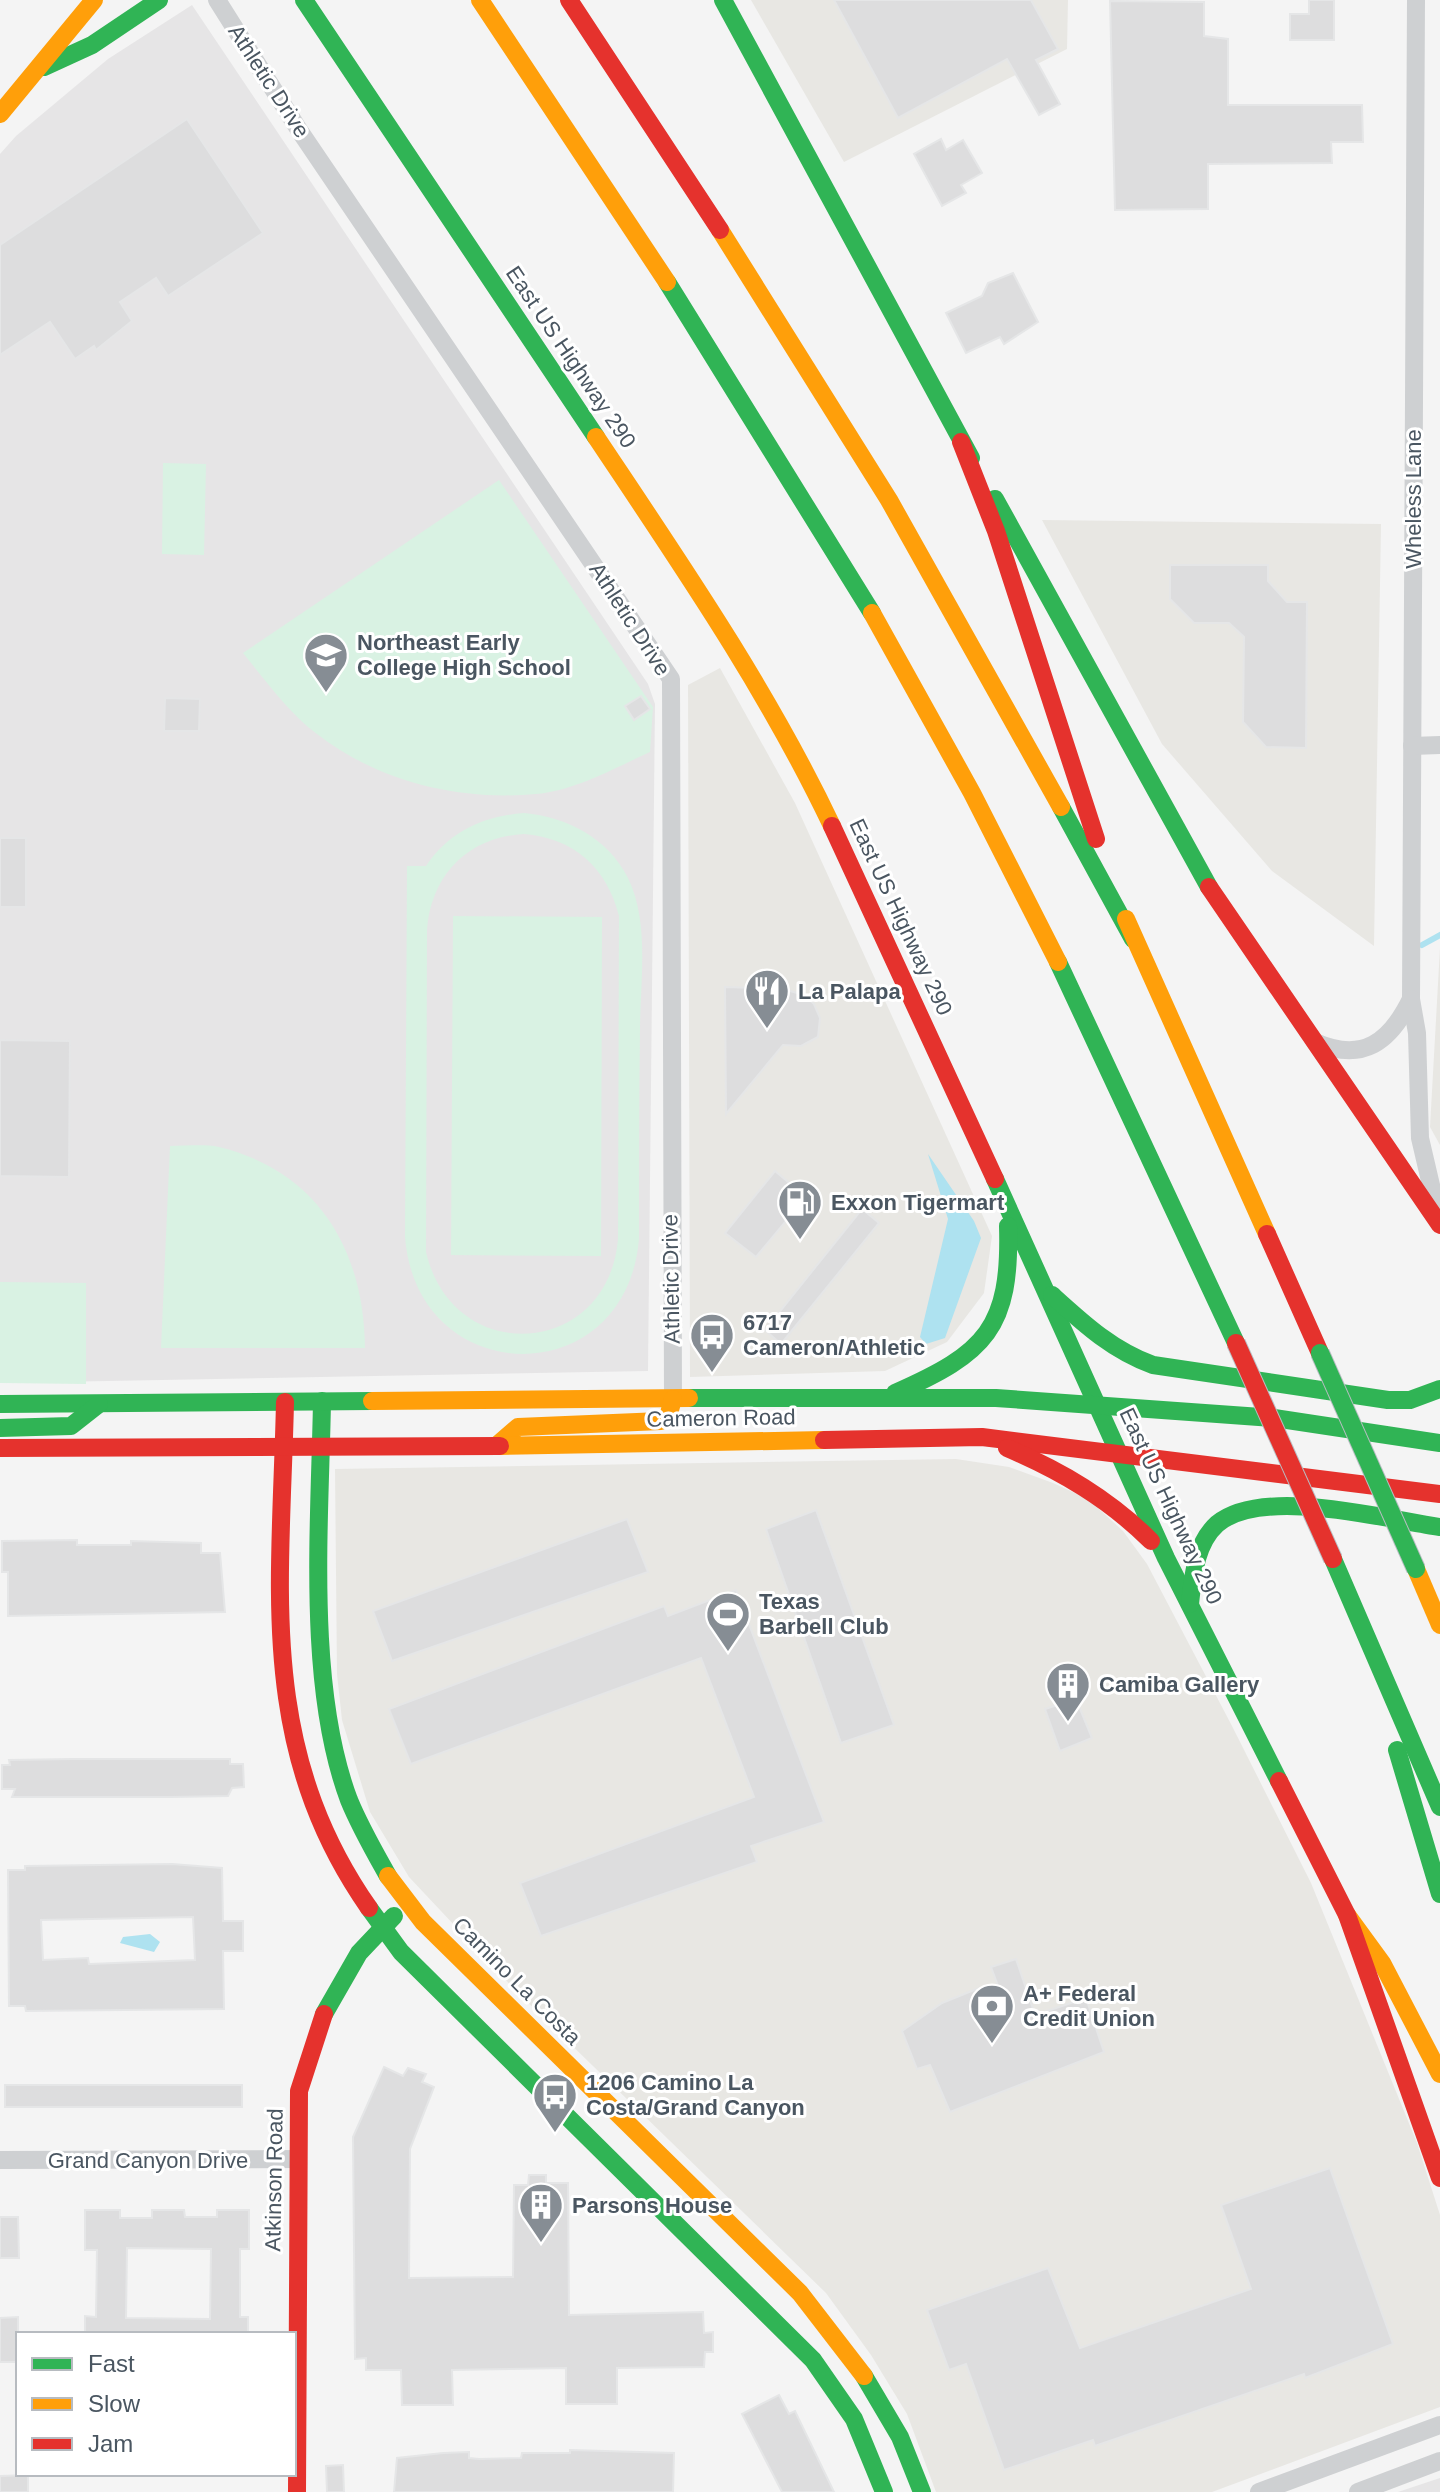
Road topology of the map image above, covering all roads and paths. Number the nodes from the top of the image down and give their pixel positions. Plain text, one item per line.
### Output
1 (94, 0) edge
2 (159, 0) edge
3 (217, 0) edge
4 (304, 0) edge
5 (327, 0) edge
6 (480, 0) edge
7 (569, 0) edge
8 (723, 0) edge
9 (1416, 0) edge
10 (338, 51) junction
11 (38, 71) junction
12 (0, 114) edge
13 (961, 442) junction
14 (1440, 745) edge
15 (1412, 746) junction
16 (1133, 939) junction
17 (1411, 999) junction
18 (1310, 1040) junction
19 (1007, 1206) junction
20 (1440, 1223) edge
21 (1043, 1287) junction
22 (1440, 1389) edge
23 (885, 1397) junction
24 (673, 1399) junction
25 (322, 1401) junction
26 (285, 1402) junction
27 (1095, 1403) junction
28 (0, 1404) edge
29 (99, 1404) junction
30 (0, 1428) edge
31 (982, 1437) junction
32 (1440, 1443) edge
33 (321, 1446) junction
34 (496, 1446) junction
35 (0, 1448) edge
36 (284, 1448) junction
37 (1117, 1451) junction
38 (1440, 1494) edge
39 (1440, 1527) edge
40 (1166, 1558) junction
41 (1190, 1604) junction
42 (1440, 1625) edge
43 (1372, 1657) junction
44 (1440, 1807) edge
45 (1440, 1894) edge
46 (407, 1904) junction
47 (1347, 1915) junction
48 (381, 1927) junction
49 (1440, 2074) edge
50 (297, 2159) junction
51 (0, 2160) edge
52 (1440, 2178) edge
53 (1440, 2425) edge
54 (1440, 2461) edge
55 (297, 2492) edge
56 (884, 2492) edge
57 (922, 2492) edge
58 (1259, 2492) edge
59 (1358, 2492) edge

1 - 11 main road
2 - 11 main road
3 - 24 street, Athletic Drive
4 - 10 main road, East US Highway 290
5 - 10 main road
6 - 43 main road, bridge
7 - 16 main road
8 - 13 main road
9 - 15 street, Wheless Lane
10 - 19 main road, East US Highway 290
11 - 12 main road
13 - 16 main road
13 - 18 main road
14 - 15 street
15 - 17 street, Wheless Lane
16 - 42 main road, bridge
17 - 18 street
17 - 20 street, Wheless Lane
18 - 20 main road
19 - 21 main road, East US Highway 290
19 - 23 main road
21 - 22 main road
21 - 27 main road, East US Highway 290
23 - 24 main road, Cameron Road
23 - 27 main road, Cameron Road
24 - 25 main road, Cameron Road
24 - 34 main road
25 - 26 main road, Cameron Road
25 - 33 main road, Camino La Costa
26 - 29 main road, Cameron Road
26 - 36 main road
27 - 32 main road, Cameron Road
27 - 37 main road, East US Highway 290
28 - 29 main road, Cameron Road
29 - 30 main road
31 - 34 main road, Cameron Road
31 - 37 main road, Cameron Road
31 - 40 main road
33 - 34 main road, Cameron Road
33 - 36 main road, Cameron Road
33 - 46 main road, Camino La Costa
35 - 36 main road, Cameron Road
36 - 48 main road
37 - 38 main road, Cameron Road
37 - 40 main road, East US Highway 290
39 - 41 main road
40 - 41 main road, East US Highway 290
41 - 47 main road, East US Highway 290
43 - 44 main road
43 - 45 main road
46 - 48 main road, Atkinson Road
46 - 57 main road, Camino La Costa
47 - 49 main road
47 - 52 main road
48 - 50 main road, Atkinson Road
48 - 56 main road
50 - 51 street, Grand Canyon Drive
50 - 55 main road, Atkinson Road
53 - 58 street
54 - 59 street

